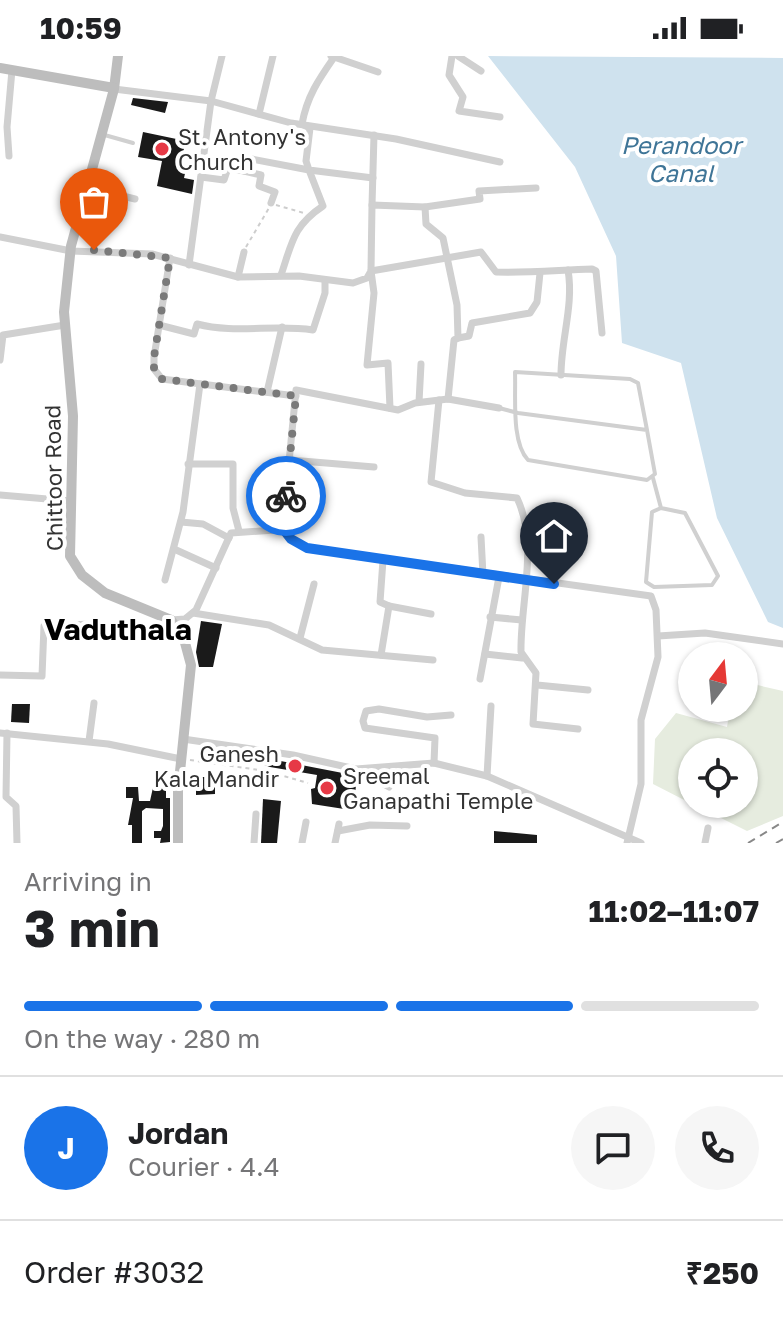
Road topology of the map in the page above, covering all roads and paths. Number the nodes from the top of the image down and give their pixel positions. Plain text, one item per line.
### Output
1 (118, 56) edge
2 (222, 56) edge
3 (273, 56) edge
4 (333, 56) edge
5 (455, 56) edge
6 (0, 68) edge
7 (12, 70) junction
8 (481, 71) dead end
9 (378, 72) dead end
10 (114, 88) junction
11 (211, 101) junction
12 (259, 114) junction
13 (500, 117) dead end
14 (302, 124) junction
15 (99, 134) junction
16 (374, 135) junction
17 (133, 143) dead end
18 (9, 156) dead end
19 (500, 162) dead end
20 (309, 170) junction
21 (244, 171) junction
22 (201, 177) junction
23 (373, 178) junction
24 (86, 187) junction
25 (536, 188) dead end
26 (135, 199) dead end
27 (271, 203) junction
28 (372, 205) junction
29 (425, 207) junction
30 (309, 215) junction
31 (0, 237) edge
32 (71, 251) junction
33 (244, 252) joint
34 (170, 258) junction
35 (445, 258) junction
36 (189, 265) junction
37 (568, 270) junction
38 (371, 271) junction
39 (540, 273) junction
40 (281, 275) junction
41 (238, 277) junction
42 (325, 280) junction
43 (65, 325) junction
44 (159, 325) junction
45 (282, 327) junction
46 (602, 333) dead end
47 (2, 335) edge
48 (458, 338) junction
49 (0, 360) edge
50 (421, 364) dead end
51 (561, 375) junction
52 (200, 384) junction
53 (267, 392) junction
54 (296, 396) junction
55 (448, 399) junction
56 (439, 400) junction
57 (419, 402) junction
58 (390, 408) junction
59 (499, 408) joint
60 (518, 413) junction
61 (647, 430) junction
62 (290, 460) junction
63 (188, 464) junction
64 (374, 467) dead end
65 (653, 478) junction
66 (0, 495) edge
67 (71, 501) junction
68 (661, 508) junction
69 (181, 522) junction
70 (281, 526) junction
71 (239, 531) junction
72 (481, 537) dead end
73 (229, 538) junction
74 (174, 549) junction
75 (383, 560) junction
76 (216, 568) junction
77 (483, 575) junction
78 (499, 577) junction
79 (165, 580) dead end
80 (523, 581) junction
81 (314, 584) dead end
82 (389, 606) junction
83 (193, 613) junction
84 (431, 614) dead end
85 (490, 617) junction
86 (171, 620) junction
87 (522, 620) junction
88 (91, 624) dead end
89 (658, 636) junction
90 (300, 638) junction
91 (783, 644) edge
92 (485, 654) junction
93 (381, 655) junction
94 (522, 658) junction
95 (433, 660) dead end
96 (0, 675) edge
97 (480, 679) dead end
98 (537, 685) junction
99 (588, 690) dead end
100 (94, 703) dead end
101 (491, 706) dead end
102 (451, 715) dead end
103 (578, 729) dead end
104 (4, 733) edge
105 (183, 739) junction
106 (89, 741) junction
107 (252, 749) junction
108 (181, 759) junction
109 (434, 763) junction
110 (250, 769) junction
111 (356, 769) junction
112 (487, 776) junction
113 (308, 783) dead end
114 (389, 787) dead end
115 (256, 814) dead end
116 (306, 822) dead end
117 (407, 826) dead end
118 (708, 828) dead end
119 (627, 840) edge
120 (17, 843) edge
121 (178, 843) edge
122 (254, 843) edge
123 (302, 843) edge
124 (335, 843) edge
125 (641, 843) edge
126 (705, 843) edge

1 - 10 main road, Chittoor Road
2 - 11 street
3 - 12 street
4 - 9 street
4 - 14 street
5 - 8 street
5 - 13 street
6 - 7 main road
7 - 10 main road
7 - 18 street
10 - 11 street
10 - 15 main road, Chittoor Road
11 - 12 street
11 - 22 street
12 - 14 street
14 - 16 street
14 - 20 street
15 - 17 lane
15 - 24 main road, Chittoor Road
16 - 19 street
16 - 23 street
20 - 21 street
20 - 23 street
20 - 30 street
21 - 22 street
21 - 27 street
22 - 36 street
23 - 28 street
24 - 26 street
24 - 32 main road, Chittoor Road
25 - 29 street
27 - 30 path
27 - 33 path
28 - 29 street
28 - 38 street
29 - 35 street
30 - 40 street
31 - 32 street
32 - 34 street
32 - 43 main road, Chittoor Road
33 - 41 street
34 - 36 street
34 - 44 street
35 - 38 street
35 - 39 street
35 - 48 street
36 - 41 street
37 - 39 street
37 - 46 street
37 - 51 street
38 - 42 street
38 - 58 street
39 - 48 street
40 - 41 street
40 - 42 street
42 - 45 street
43 - 47 street
43 - 67 main road, Chittoor Road
44 - 45 street
44 - 52 street
45 - 53 street
47 - 49 street
48 - 55 street
50 - 57 street
51 - 60 lane
51 - 61 lane
52 - 53 street
52 - 63 street
53 - 54 street
54 - 58 street
54 - 62 street
55 - 56 street
55 - 59 street
56 - 57 street
56 - 80 street
57 - 58 street
59 - 60 lane
60 - 61 lane
60 - 65 lane
61 - 65 lane
62 - 64 street
62 - 70 street
63 - 69 street
63 - 71 street
65 - 68 lane
66 - 67 street
67 - 86 main road, Chittoor Road
68 - 68 lane
69 - 73 street
69 - 74 street
70 - 71 street
70 - 75 street
71 - 73 street
72 - 77 street
73 - 76 street
74 - 76 street
74 - 79 street
75 - 77 street
75 - 82 street
76 - 83 street
77 - 78 street
78 - 80 street
78 - 85 street
80 - 87 street
80 - 89 street
81 - 90 street
82 - 84 street
82 - 93 street
83 - 86 street
83 - 90 street
85 - 87 street
85 - 92 street
86 - 105 main road
87 - 94 street
88 - 96 street
89 - 91 street
89 - 119 street
90 - 93 street
92 - 94 street
92 - 97 street
93 - 95 street
94 - 98 street
98 - 99 street
98 - 103 street
100 - 106 street
101 - 112 street
102 - 109 street
104 - 106 street
104 - 120 street
105 - 107 street
105 - 108 main road
106 - 108 street
107 - 110 path
107 - 111 street
108 - 110 path
108 - 121 main road
109 - 111 street
109 - 112 street
110 - 113 path
111 - 114 street
112 - 119 street
115 - 122 street
116 - 123 street
117 - 124 street
118 - 126 street
119 - 125 street

